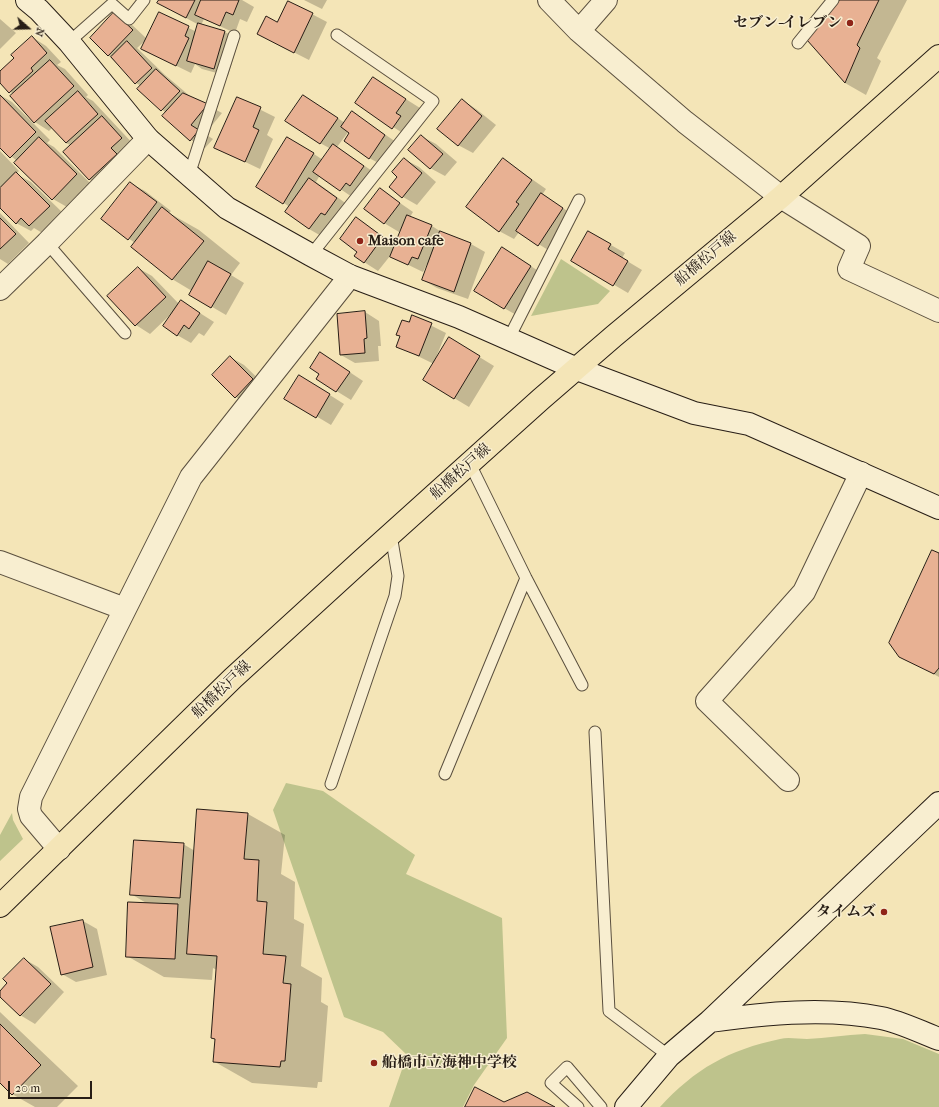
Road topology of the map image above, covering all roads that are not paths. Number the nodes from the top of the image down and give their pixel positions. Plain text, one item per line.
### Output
1 (27, 0) edge
2 (144, 0) edge
3 (549, 0) edge
4 (606, 0) edge
5 (833, 0) edge
6 (579, 31) junction
7 (337, 35) dead end
8 (234, 36) dead end
9 (69, 42) junction
10 (798, 43) dead end
11 (939, 56) edge
12 (148, 139) junction
13 (189, 175) junction
14 (781, 197) junction
15 (579, 200) dead end
16 (47, 243) junction
17 (311, 255) junction
18 (350, 276) junction
19 (0, 289) edge
20 (939, 311) edge
21 (125, 333) dead end
22 (509, 338) junction
23 (577, 369) junction
24 (470, 464) junction
25 (861, 473) junction
26 (939, 508) edge
27 (391, 535) junction
28 (0, 562) edge
29 (526, 578) junction
30 (125, 610) junction
31 (582, 685) dead end
32 (595, 732) dead end
33 (444, 774) dead end
34 (788, 780) dead end
35 (331, 784) dead end
36 (939, 803) edge
37 (59, 849) junction
38 (0, 906) edge
39 (710, 1021) junction
40 (939, 1039) edge
41 (669, 1056) junction
42 (578, 1107) edge
43 (601, 1107) edge
44 (626, 1107) edge

1 - 9 street
2 - 9 lane
3 - 6 street
4 - 6 street
5 - 10 lane
6 - 14 street
7 - 17 lane
8 - 13 lane
9 - 12 street
11 - 14 main road, 船橋松戸線
12 - 13 street
12 - 16 street
13 - 17 street
14 - 20 street
14 - 23 main road, 船橋松戸線
15 - 22 lane
16 - 19 street
16 - 21 lane
17 - 18 street
18 - 22 street
18 - 30 street
22 - 23 street
23 - 24 main road, 船橋松戸線
23 - 25 street
24 - 27 main road, 船橋松戸線
24 - 29 lane
25 - 26 street
25 - 34 street
27 - 35 lane
27 - 37 main road, 船橋松戸線
28 - 30 street
29 - 31 lane
29 - 33 lane
30 - 37 street
32 - 41 lane
36 - 39 street
37 - 38 main road, 船橋松戸線
39 - 40 street
39 - 41 street
41 - 44 street
42 - 43 lane

